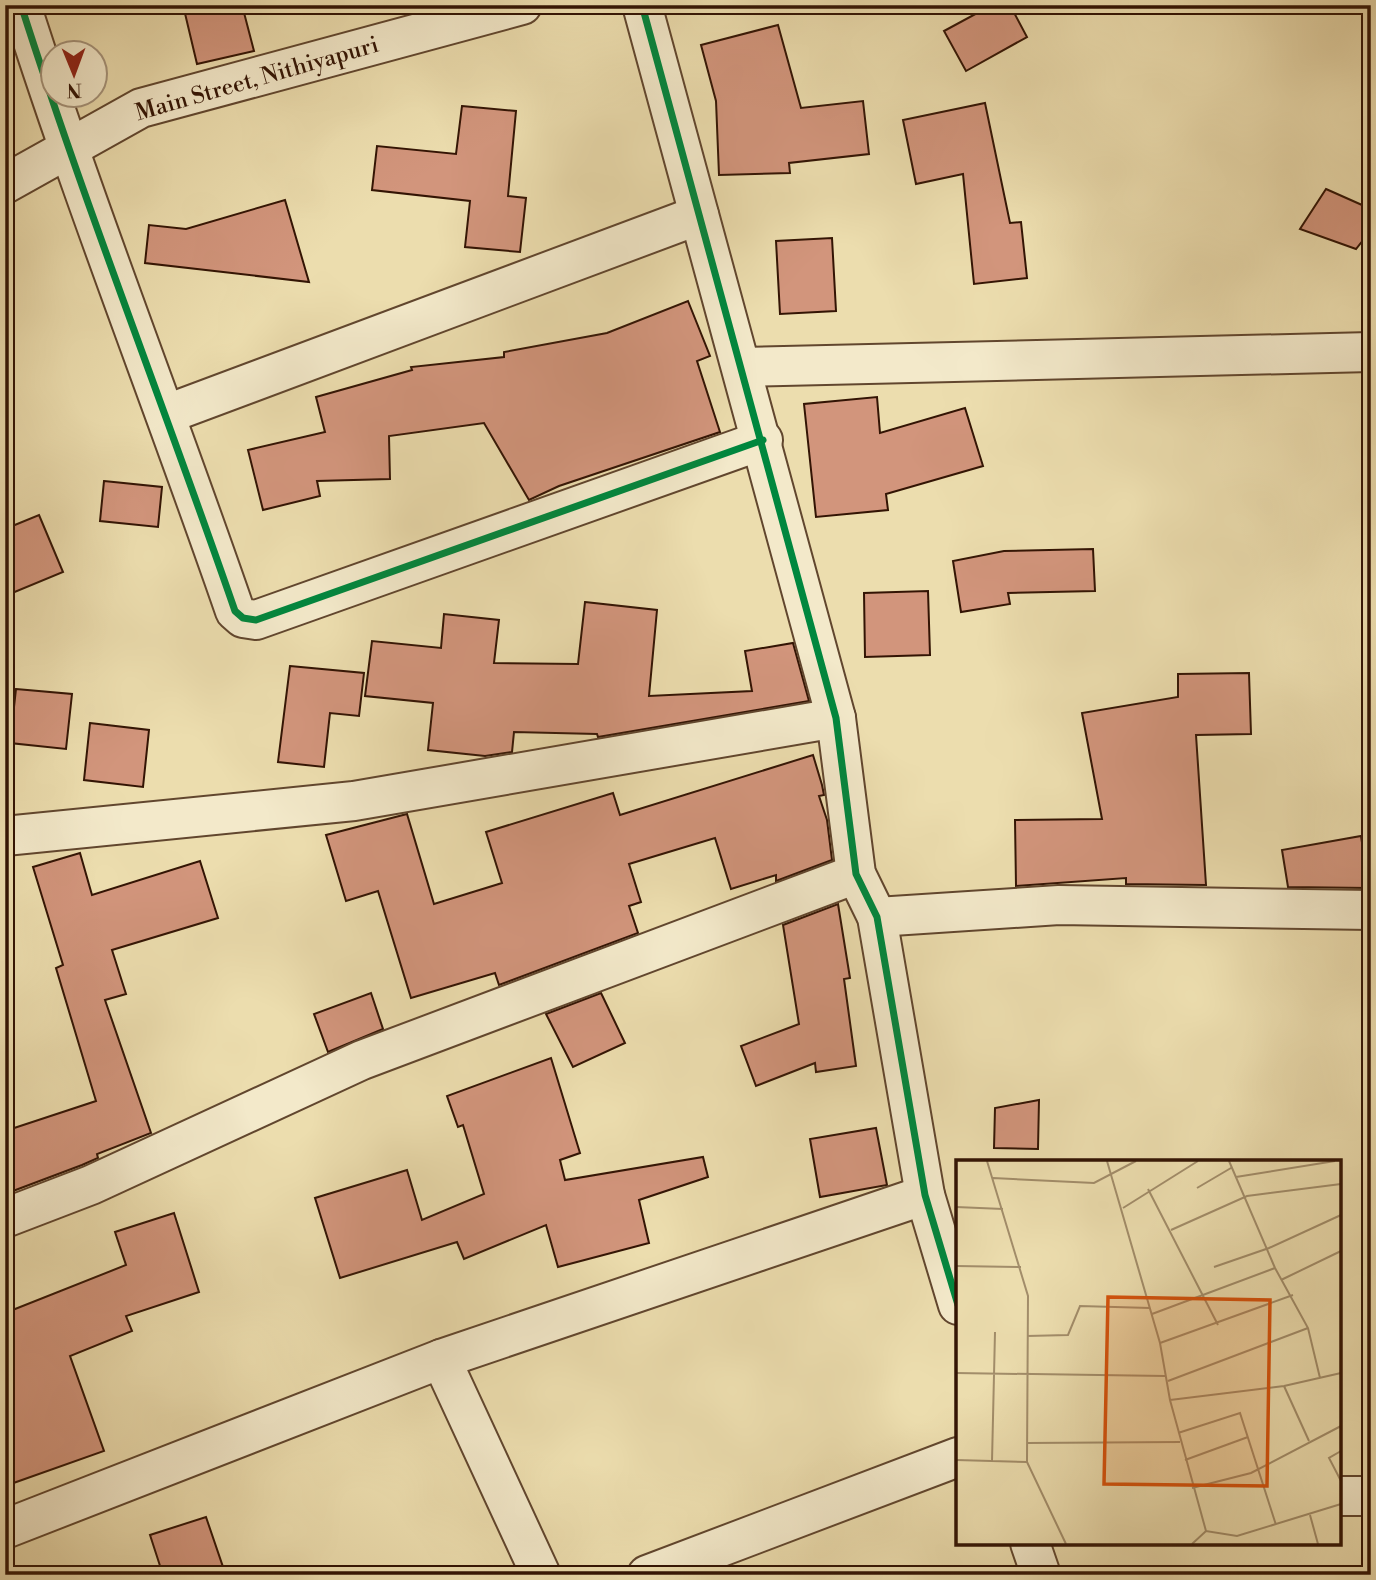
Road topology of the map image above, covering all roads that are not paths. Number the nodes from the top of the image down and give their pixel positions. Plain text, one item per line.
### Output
1 (21, 5) edge
2 (522, 5) edge
3 (642, 5) edge
4 (67, 148) junction
5 (5, 184) edge
6 (699, 215) junction
7 (1371, 352) edge
8 (742, 368) junction
9 (167, 414) junction
10 (763, 440) junction
11 (836, 718) junction
12 (5, 836) edge
13 (856, 874) junction
14 (1371, 910) edge
15 (877, 917) junction
16 (925, 1195) junction
17 (5, 1218) edge
18 (956, 1298) edge
19 (441, 1359) junction
20 (956, 1458) edge
21 (1341, 1496) edge
22 (1371, 1496) edge
23 (5, 1529) edge
24 (1031, 1545) edge
25 (541, 1575) edge
26 (648, 1575) edge
27 (1041, 1575) edge

1 - 4 street
2 - 4 street, Main Street, Nithiyapuri
3 - 6 street
4 - 5 street, Main Street, Nithiyapuri
4 - 9 street
6 - 8 street
6 - 9 street
7 - 8 street
8 - 10 street
9 - 10 street
10 - 11 street
11 - 12 street
11 - 13 street
13 - 15 street
13 - 17 street
14 - 15 street
15 - 16 street
16 - 18 street
16 - 19 street
19 - 23 street
19 - 25 street
20 - 26 street
21 - 22 street
24 - 27 street

